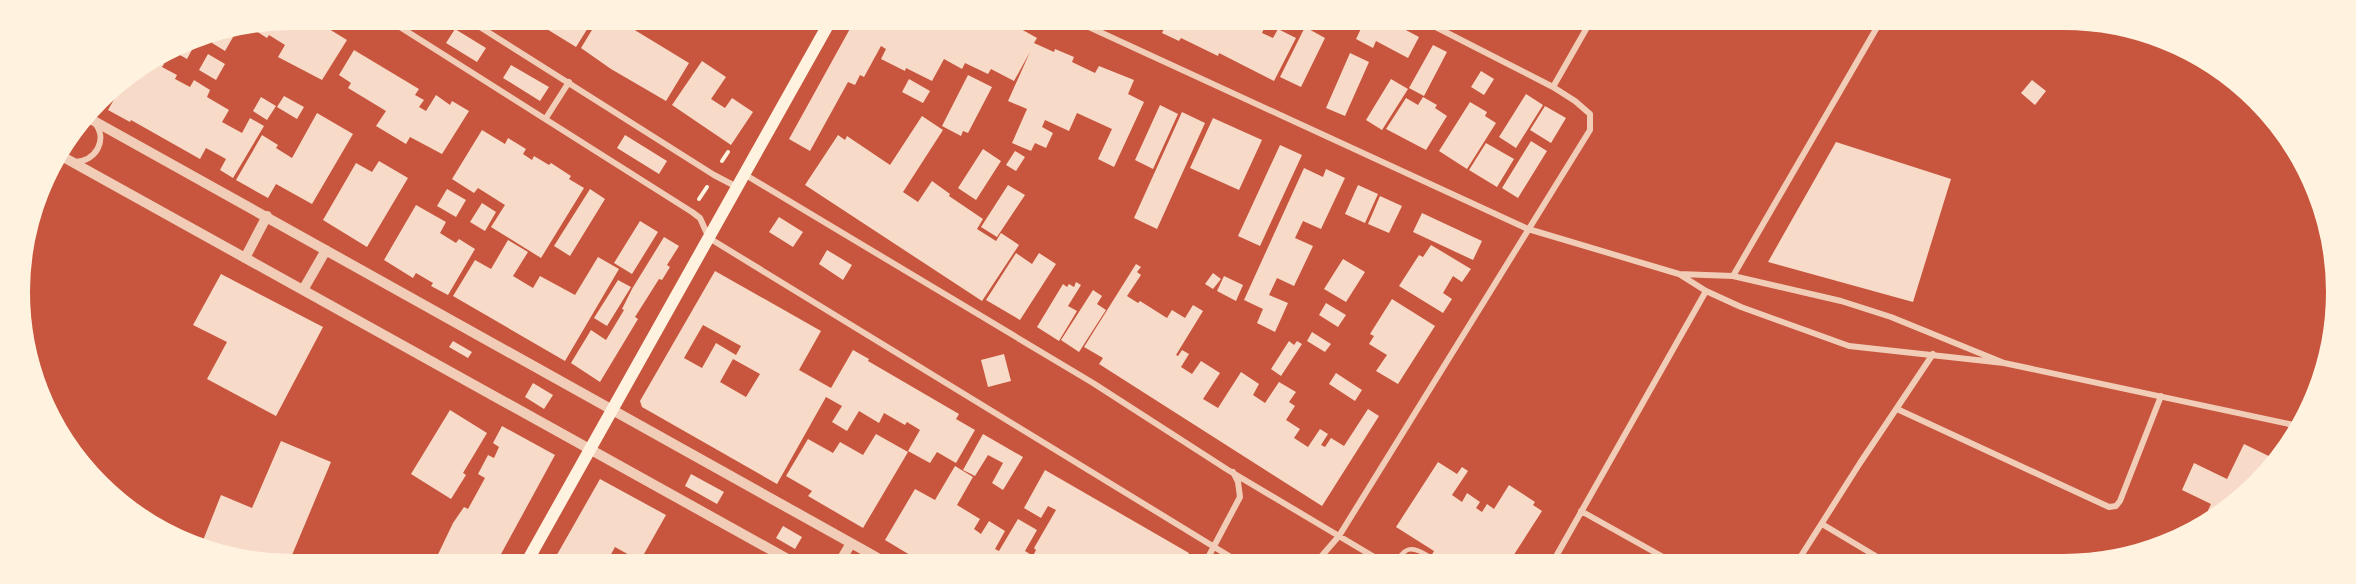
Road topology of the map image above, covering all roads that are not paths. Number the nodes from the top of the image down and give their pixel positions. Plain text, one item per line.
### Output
1 (399, 26) edge
2 (479, 26) edge
3 (827, 26) edge
4 (1087, 26) edge
5 (1435, 26) edge
6 (1588, 26) edge
7 (1877, 26) edge
8 (569, 82) junction
9 (1553, 87) junction
10 (546, 118) junction
11 (90, 119) edge
12 (89, 120) edge
13 (63, 156) edge
14 (66, 159) junction
15 (744, 174) junction
16 (738, 188) junction
17 (267, 216) junction
18 (1528, 229) junction
19 (709, 238) junction
20 (326, 250) junction
21 (244, 258) junction
22 (1679, 274) junction
23 (1733, 276) junction
24 (303, 290) junction
25 (1706, 291) junction
26 (1933, 354) junction
27 (2004, 363) junction
28 (2161, 396) junction
29 (613, 409) junction
30 (1897, 409) junction
31 (2295, 425) edge
32 (590, 450) junction
33 (1232, 472) junction
34 (1581, 511) junction
35 (1822, 524) junction
36 (1339, 536) junction
37 (851, 543) junction
38 (1214, 547) junction
39 (1430, 557) dead end
40 (529, 558) edge
41 (786, 558) edge
42 (842, 558) edge
43 (878, 558) edge
44 (1208, 558) edge
45 (1232, 558) edge
46 (1320, 558) edge
47 (1376, 558) edge
48 (1398, 558) edge
49 (1555, 558) edge
50 (1664, 558) edge
51 (1800, 558) edge
52 (1879, 558) edge

1 - 10 street
2 - 8 street
3 - 15 main road
4 - 18 street
5 - 9 street
6 - 9 street
7 - 23 street
8 - 10 street
8 - 16 street
9 - 18 street
10 - 19 street
11 - 17 street
12 - 14 street
13 - 14 street
14 - 21 street
15 - 16 main road
15 - 33 street
16 - 19 main road
17 - 20 street
17 - 21 street
18 - 22 street
18 - 36 street
19 - 29 main road
19 - 38 street
20 - 24 street
20 - 29 street
21 - 24 street
22 - 23 street
22 - 25 street
23 - 27 street
24 - 32 street
25 - 26 street
25 - 34 street
26 - 27 street
26 - 30 street
27 - 28 street
28 - 30 street
28 - 31 street
29 - 32 main road
29 - 37 street
30 - 35 street
32 - 40 main road
32 - 41 street
33 - 36 street
33 - 38 street
34 - 49 street
34 - 50 street
35 - 51 street
35 - 52 street
36 - 46 street
36 - 47 street
37 - 42 street
37 - 43 street
38 - 44 street
38 - 45 street
39 - 48 lane

